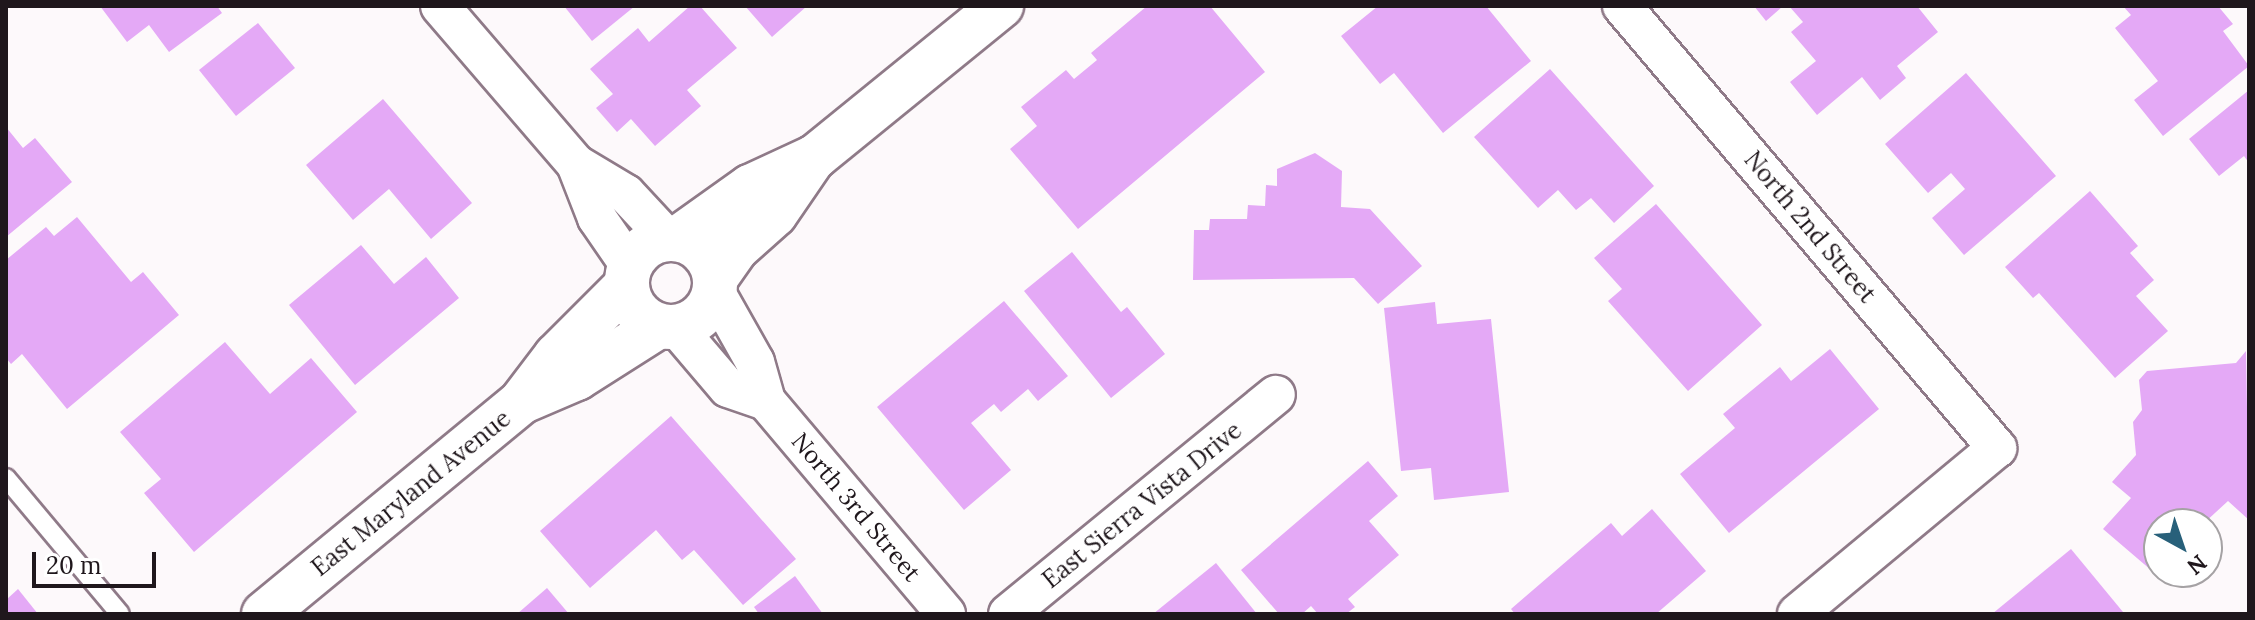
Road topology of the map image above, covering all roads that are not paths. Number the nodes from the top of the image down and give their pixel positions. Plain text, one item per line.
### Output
1 (440, 6) edge
2 (1001, 6) edge
3 (1622, 6) edge
4 (815, 157) junction
5 (576, 164) junction
6 (672, 239) junction
7 (629, 275) junction
8 (715, 285) junction
9 (667, 326) junction
10 (1276, 395) dead end
11 (766, 401) junction
12 (521, 402) junction
13 (6, 478) edge
14 (120, 614) edge
15 (264, 614) edge
16 (946, 614) edge
17 (1008, 614) edge
18 (1797, 614) edge

1 - 5 street
2 - 4 street, East Maryland Avenue
3 - 18 street, North 2nd Street
4 - 6 street, East Maryland Avenue
4 - 8 street, East Maryland Avenue
5 - 6 street
5 - 7 street
6 - 7 street, East Maryland Avenue
6 - 8 street
7 - 9 street
7 - 12 street, East Maryland Avenue
8 - 9 street, East Maryland Avenue
8 - 11 street, North 3rd Street
9 - 11 street
9 - 12 street, East Maryland Avenue
10 - 17 street, East Sierra Vista Drive
11 - 16 street, North 3rd Street
12 - 15 street, East Maryland Avenue
13 - 14 lane

